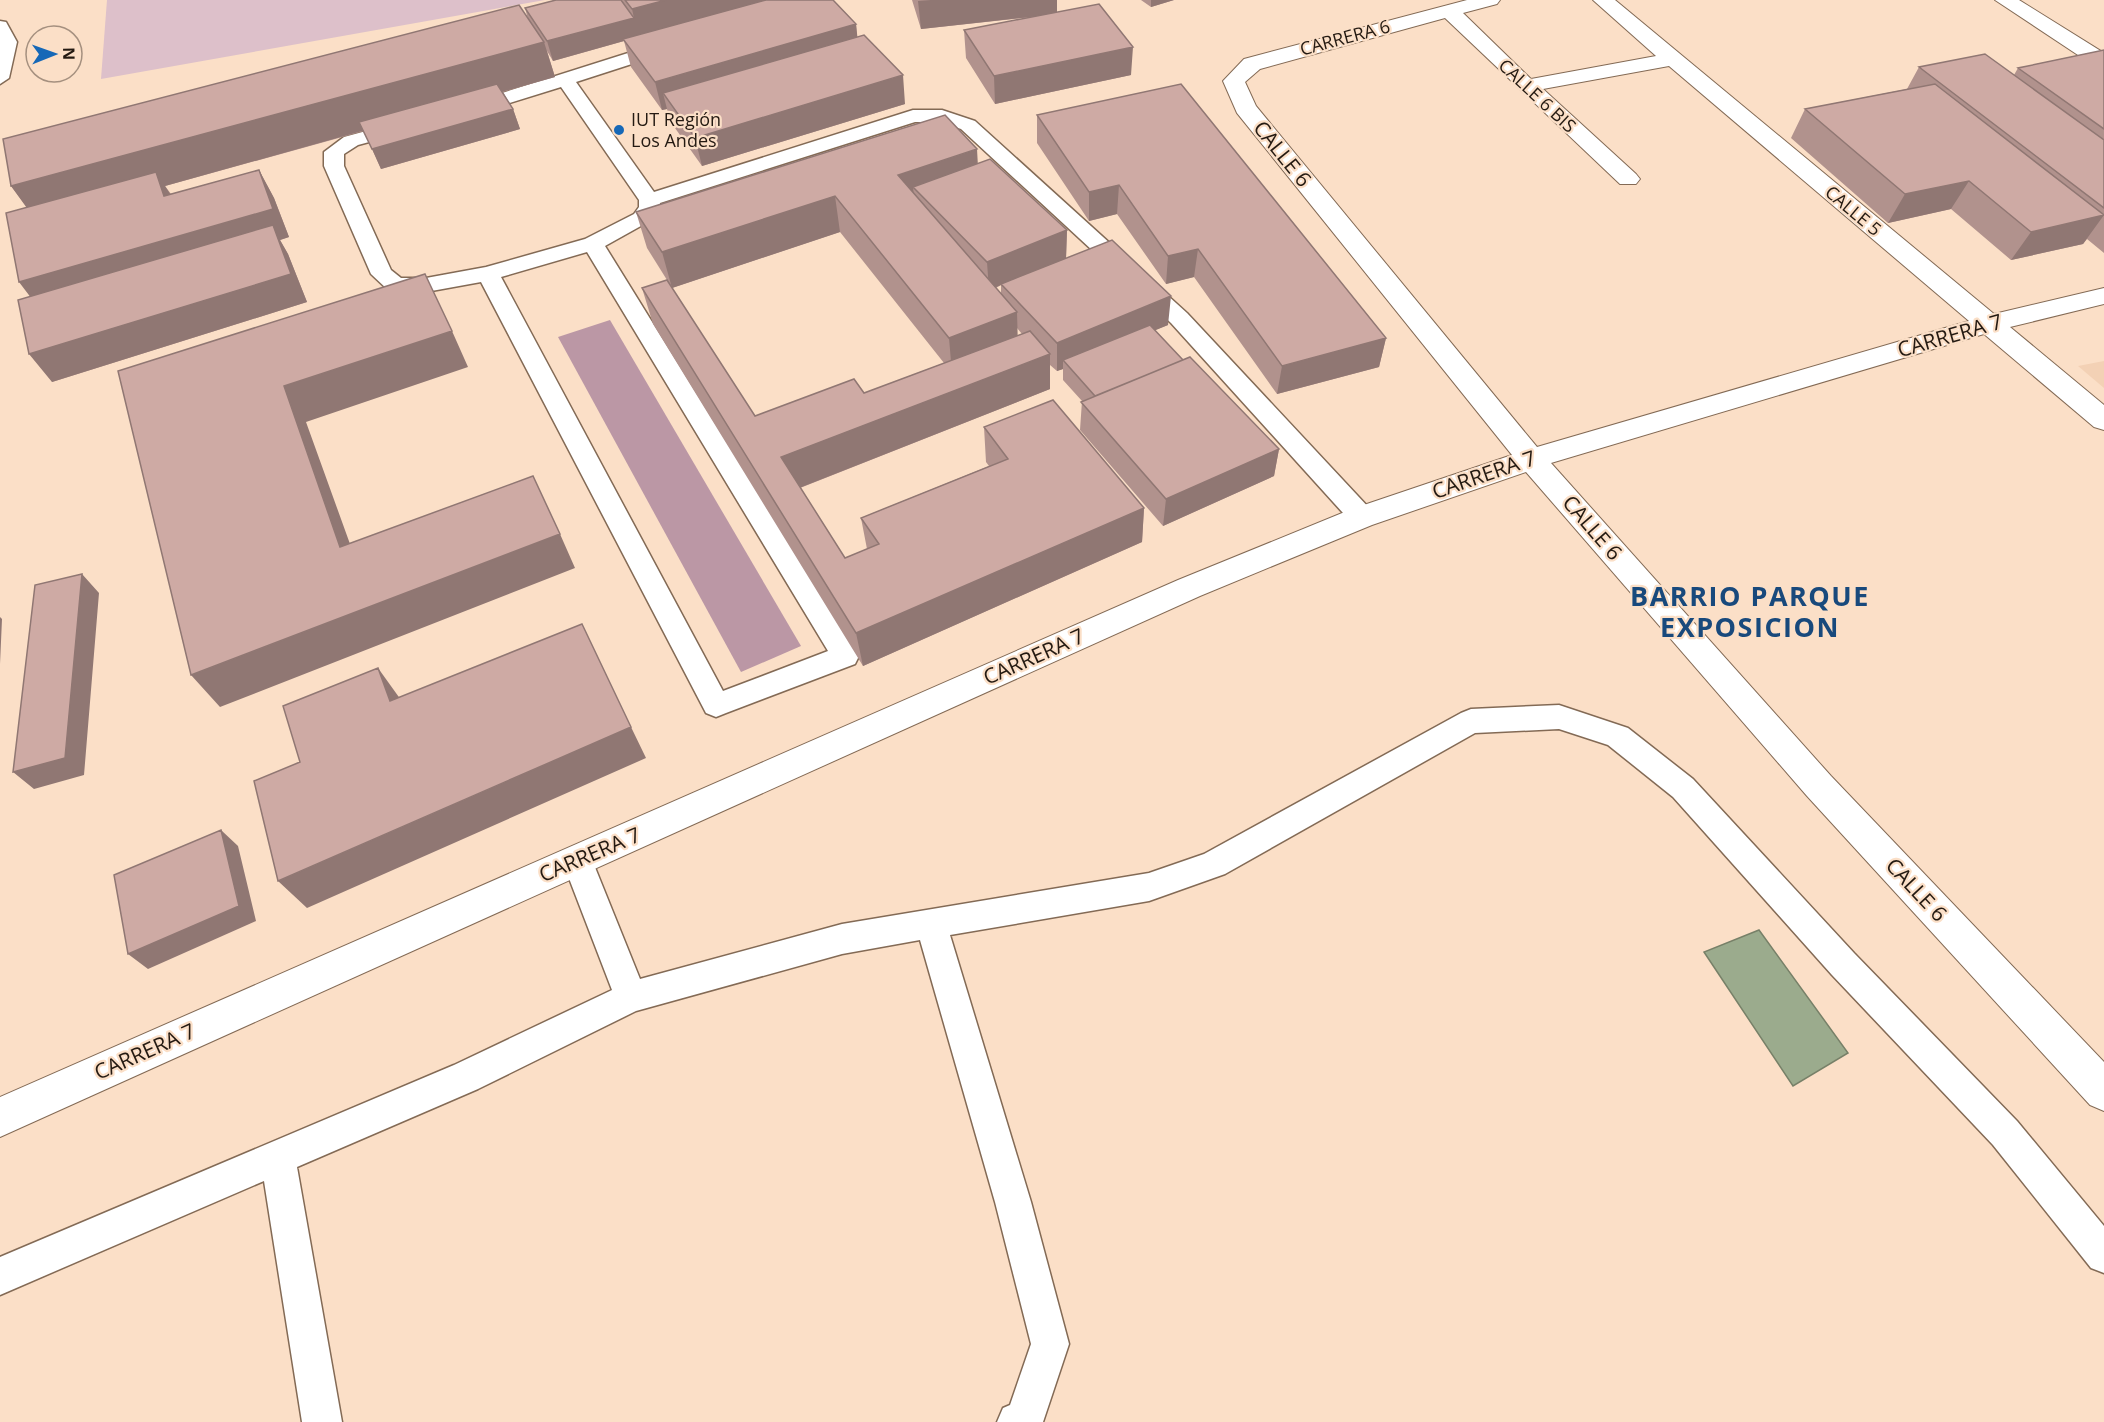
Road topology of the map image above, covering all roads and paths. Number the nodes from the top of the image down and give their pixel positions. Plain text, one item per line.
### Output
1 (1490, 0) edge
2 (1603, 0) edge
3 (2005, 0) edge
4 (1448, 10) junction
5 (0, 26) edge
6 (687, 40) edge
7 (1673, 59) junction
8 (2104, 63) edge
9 (0, 78) edge
10 (565, 80) junction
11 (1526, 86) junction
12 (1245, 108) joint
13 (456, 113) edge
14 (421, 122) edge
15 (1628, 179) dead end
16 (649, 200) junction
17 (593, 244) junction
18 (488, 274) junction
19 (2104, 296) edge
20 (1988, 324) junction
21 (2104, 420) edge
22 (1530, 459) junction
23 (1362, 517) junction
24 (577, 860) junction
25 (932, 925) junction
26 (631, 997) junction
27 (2104, 1091) edge
28 (0, 1118) edge
29 (278, 1157) junction
30 (2104, 1255) edge
31 (0, 1276) edge
32 (322, 1422) edge
33 (1017, 1422) edge

1 - 4 street, CARRERA 6
2 - 7 street, CALLE 5
3 - 8 street
4 - 11 street, CALLE 6 BIS
4 - 12 street, CARRERA 6
5 - 9 lane
6 - 10 lane
7 - 11 street
7 - 20 street, CALLE 5
10 - 13 lane
10 - 16 lane
11 - 15 street, CALLE 6 BIS
12 - 22 street, CALLE 6
14 - 18 lane
16 - 17 lane
16 - 23 lane
17 - 18 lane
17 - 18 lane
19 - 20 street, CARRERA 7
20 - 21 street, CALLE 5
20 - 22 street, CARRERA 7
22 - 23 street, CARRERA 7
22 - 27 street, CALLE 6
23 - 24 street, CARRERA 7
24 - 26 lane
24 - 28 street, CARRERA 7
25 - 26 lane
25 - 30 lane
25 - 33 lane
26 - 29 lane
29 - 31 lane
29 - 32 lane

